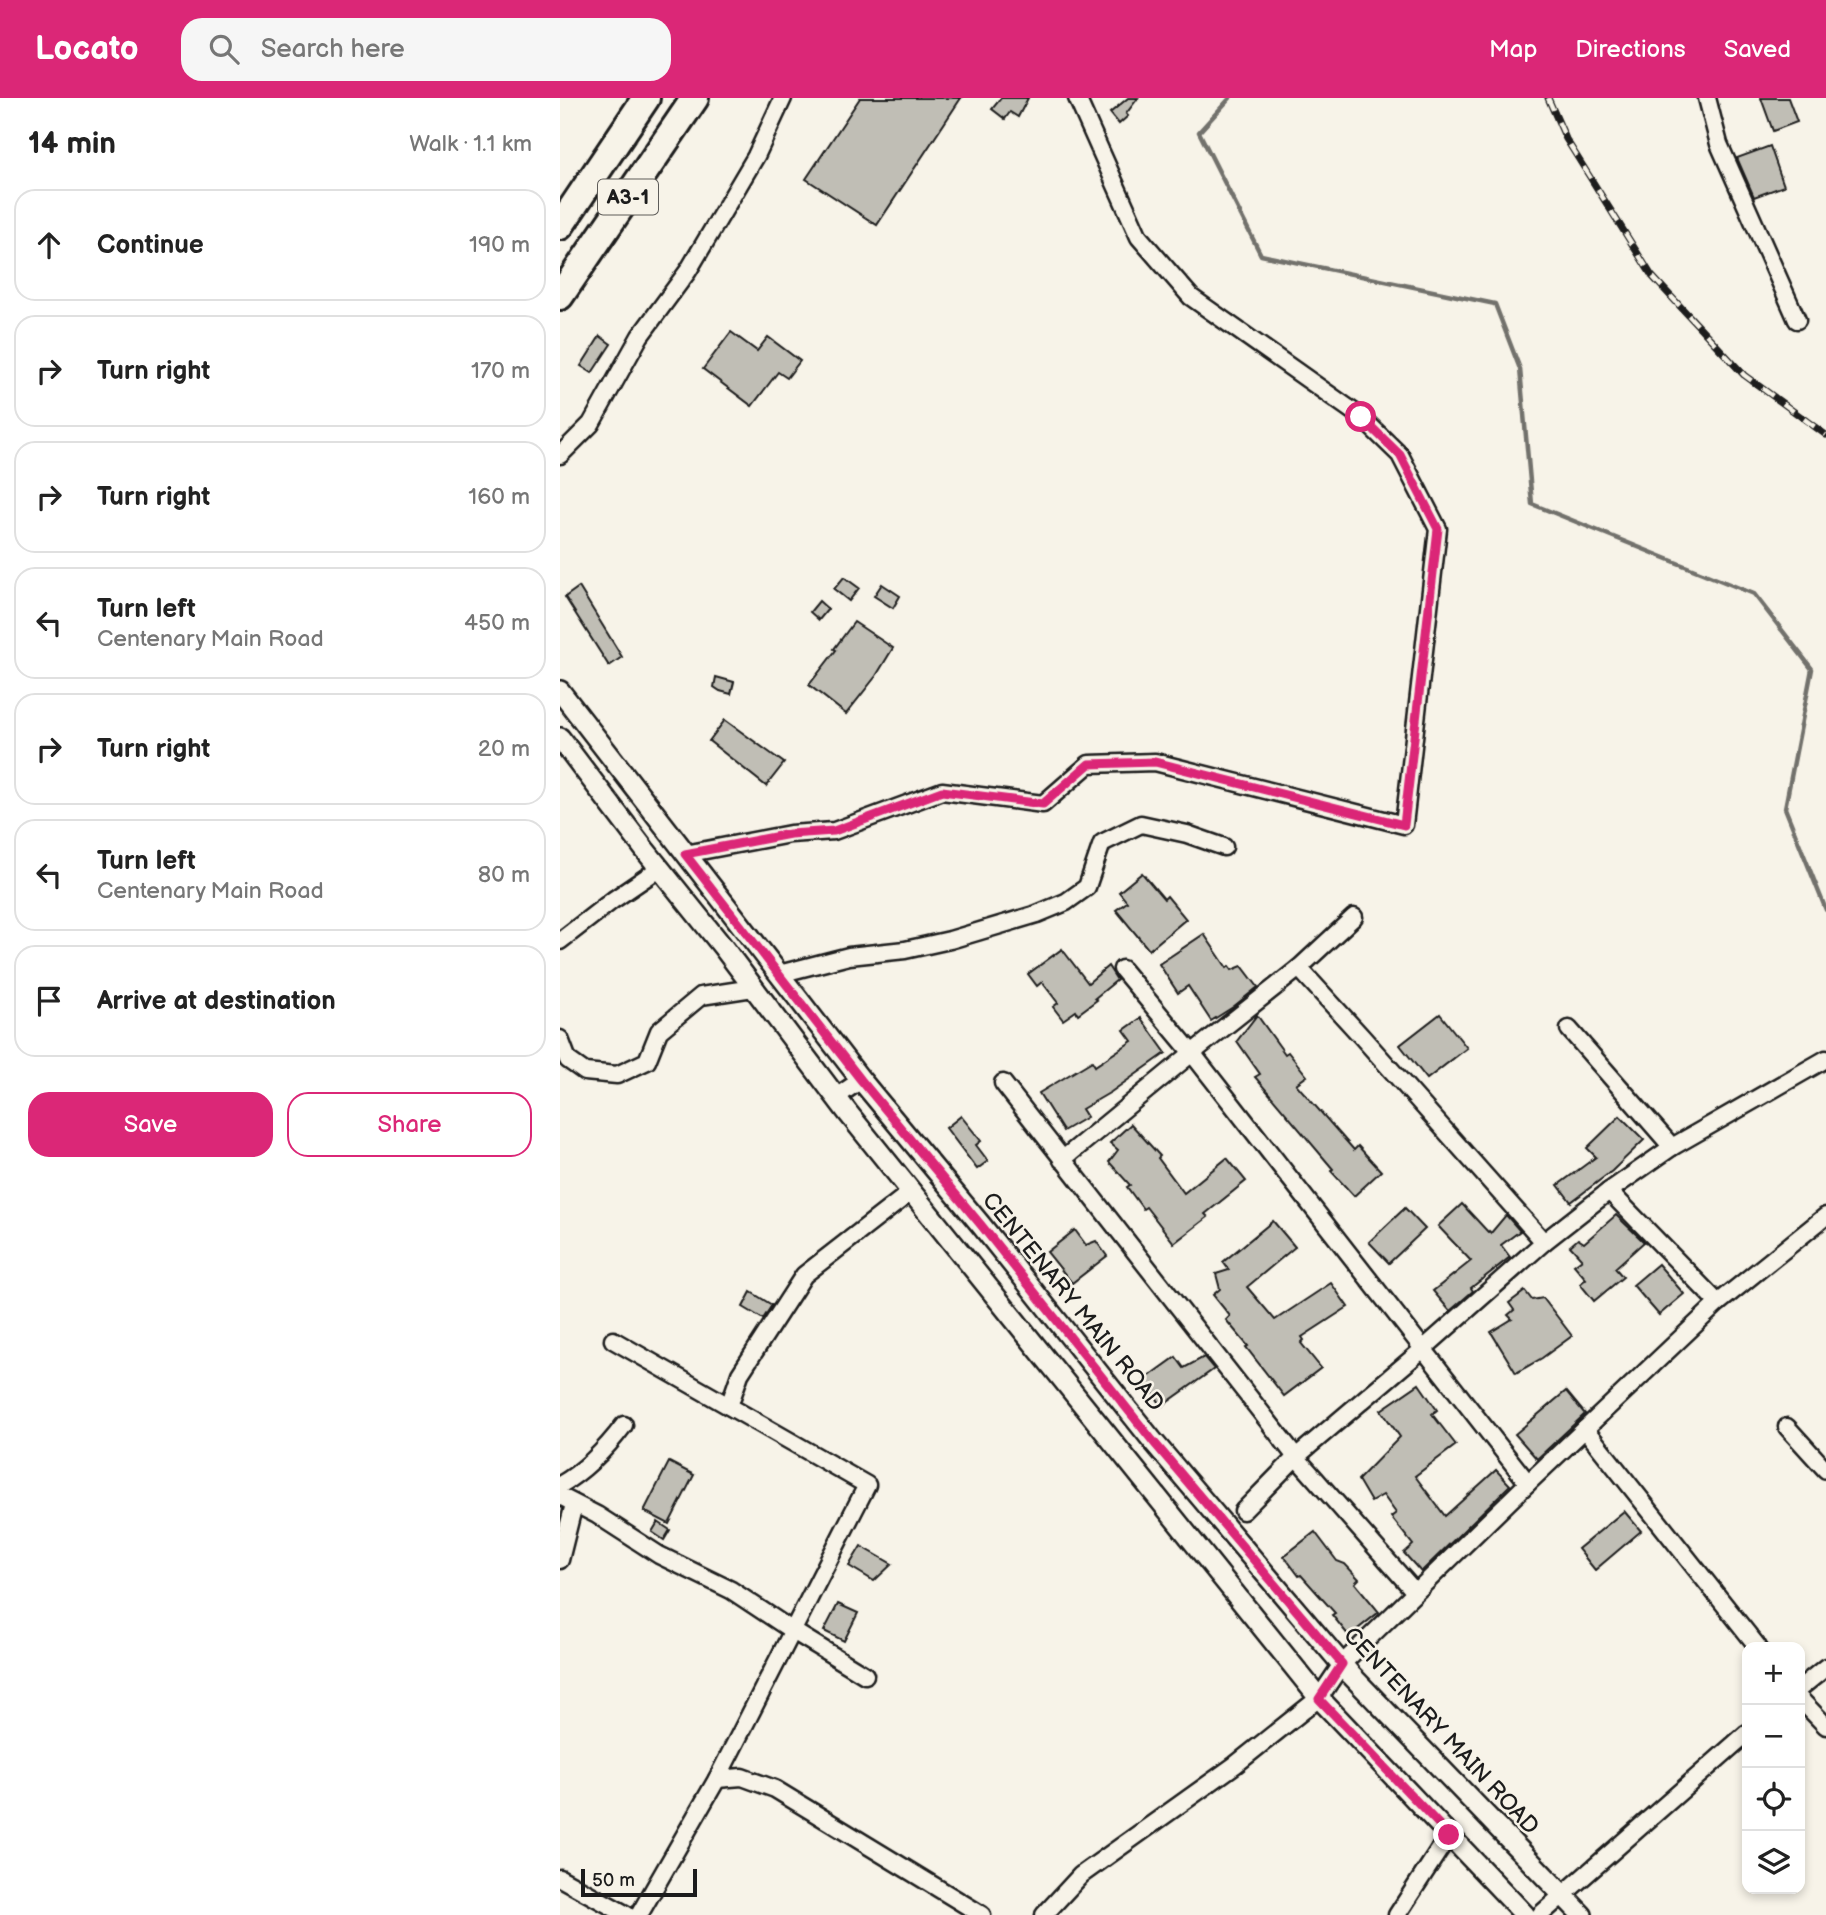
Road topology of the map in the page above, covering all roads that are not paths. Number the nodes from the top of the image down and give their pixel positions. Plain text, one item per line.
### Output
1 (646, 98) edge
2 (695, 98) edge
3 (783, 98) edge
4 (1077, 98) edge
5 (1707, 98) edge
6 (560, 226) edge
7 (560, 296) edge
8 (1797, 320) dead end
9 (560, 455) edge
10 (560, 691) edge
11 (560, 738) edge
12 (1224, 847) dead end
13 (685, 854) junction
14 (660, 868) junction
15 (1354, 917) dead end
16 (560, 941) edge
17 (1299, 968) junction
18 (1122, 969) dead end
19 (779, 974) junction
20 (753, 988) junction
21 (1569, 1029) dead end
22 (560, 1039) edge
23 (1192, 1053) junction
24 (1826, 1059) edge
25 (564, 1064) edge
26 (861, 1080) junction
27 (1003, 1083) dead end
28 (836, 1097) junction
29 (1672, 1147) junction
30 (1062, 1160) junction
31 (912, 1191) junction
32 (1609, 1191) junction
33 (1826, 1216) edge
34 (1544, 1242) junction
35 (1718, 1303) junction
36 (613, 1340) dead end
37 (1422, 1350) junction
38 (729, 1406) junction
39 (624, 1425) dead end
40 (1787, 1427) dead end
41 (1585, 1429) junction
42 (1296, 1457) junction
43 (1826, 1470) edge
44 (1528, 1483) junction
45 (560, 1485) edge
46 (567, 1500) edge
47 (1242, 1511) dead end
48 (560, 1560) edge
49 (1415, 1592) junction
50 (793, 1631) junction
51 (1754, 1642) edge
52 (1342, 1664) junction
53 (1826, 1667) edge
54 (865, 1675) dead end
55 (1805, 1684) edge
56 (1319, 1699) junction
57 (1805, 1704) edge
58 (1826, 1726) edge
59 (1742, 1737) edge
60 (717, 1779) junction
61 (1449, 1835) junction
62 (560, 1878) edge
63 (1563, 1895) junction
64 (627, 1915) edge
65 (639, 1915) edge
66 (982, 1915) edge
67 (1044, 1915) edge
68 (1397, 1915) edge
69 (1525, 1915) edge
70 (1540, 1915) edge
71 (1582, 1915) edge

1 - 6 highway
2 - 7 highway, A3-1
3 - 9 street
4 - 13 street
5 - 8 street
10 - 13 street, CENTENARY MAIN ROAD
11 - 14 street
12 - 19 street
13 - 19 street, CENTENARY MAIN ROAD
14 - 16 street
14 - 20 street
15 - 17 street
17 - 23 street
17 - 34 street
18 - 23 street
19 - 26 street, CENTENARY MAIN ROAD
20 - 25 street
20 - 28 street
21 - 29 street
22 - 25 street
23 - 30 street
23 - 37 street
24 - 29 street
26 - 28 street
26 - 52 street, CENTENARY MAIN ROAD
27 - 30 street
28 - 31 street
29 - 32 street
30 - 42 street
31 - 38 street
31 - 56 street
32 - 34 street
32 - 35 street
33 - 35 street
34 - 37 street
35 - 41 street
36 - 38 street
37 - 42 street
37 - 44 street
38 - 50 street
39 - 45 street
40 - 43 street
41 - 44 street
41 - 51 street
42 - 47 street
42 - 49 street
44 - 49 street
46 - 48 street
46 - 50 street
49 - 52 street
50 - 54 street
50 - 60 street
52 - 56 street
52 - 63 street, CENTENARY MAIN ROAD
53 - 55 street
56 - 61 street
56 - 67 street
57 - 58 street
59 - 63 street
60 - 65 street
60 - 66 street
61 - 68 street
61 - 69 street
62 - 64 street
63 - 70 street
63 - 71 street, CENTENARY MAIN ROAD

